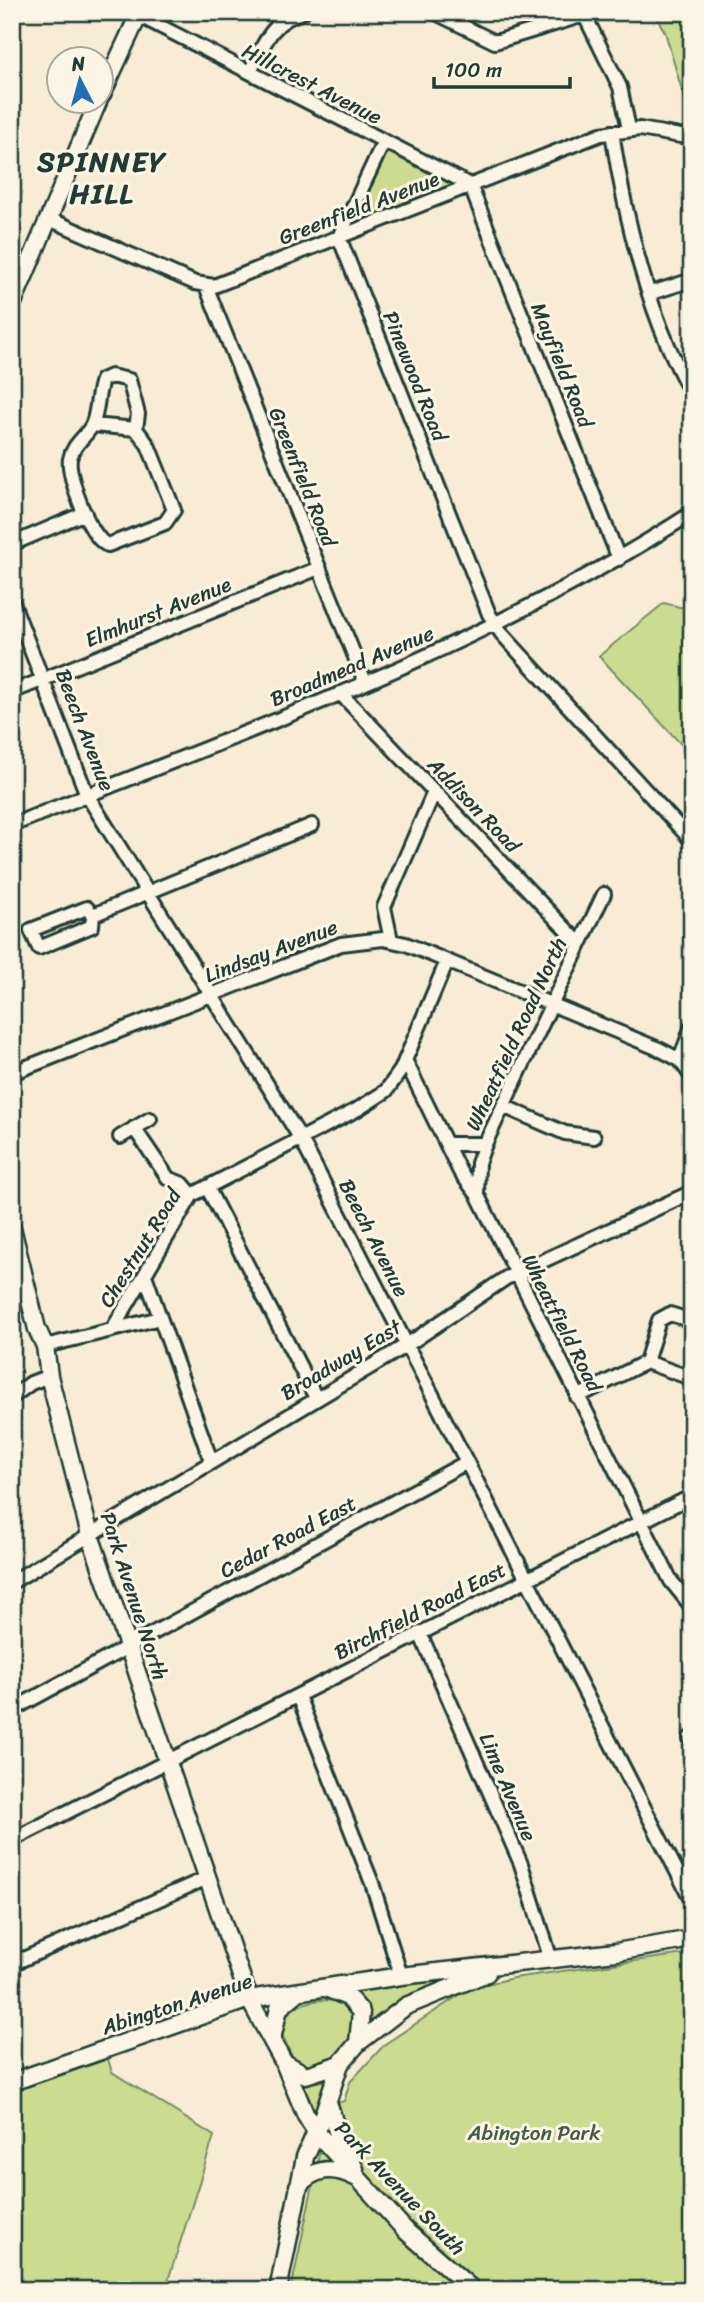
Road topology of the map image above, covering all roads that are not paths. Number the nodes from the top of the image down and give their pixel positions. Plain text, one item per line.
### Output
1 (303, 12) edge
2 (434, 12) edge
3 (139, 14) edge
4 (583, 14) edge
5 (116, 64) edge
6 (250, 72) junction
7 (92, 116) edge
8 (629, 130) junction
9 (612, 132) junction
10 (692, 138) edge
11 (383, 143) junction
12 (470, 185) junction
13 (47, 218) junction
14 (339, 237) junction
15 (692, 280) edge
16 (206, 286) junction
17 (651, 293) junction
18 (12, 305) edge
19 (691, 392) edge
20 (93, 425) junction
21 (136, 429) junction
22 (85, 513) junction
23 (692, 513) edge
24 (12, 544) edge
25 (619, 559) junction
26 (319, 568) junction
27 (12, 601) edge
28 (495, 625) junction
29 (45, 679) junction
30 (365, 682) junction
31 (12, 692) edge
32 (340, 693) junction
33 (434, 792) junction
34 (87, 795) junction
35 (12, 825) edge
36 (312, 825) dead end
37 (692, 841) edge
38 (148, 892) junction
39 (604, 894) dead end
40 (93, 915) junction
41 (391, 940) junction
42 (580, 944) junction
43 (447, 961) junction
44 (212, 995) junction
45 (551, 1005) junction
46 (692, 1026) edge
47 (405, 1060) junction
48 (680, 1060) junction
49 (12, 1073) edge
50 (692, 1077) edge
51 (503, 1105) junction
52 (150, 1119) dead end
53 (134, 1128) junction
54 (120, 1137) dead end
55 (594, 1137) dead end
56 (301, 1139) junction
57 (446, 1144) junction
58 (485, 1144) junction
59 (206, 1187) junction
60 (692, 1192) edge
61 (477, 1194) junction
62 (192, 1195) junction
63 (12, 1228) edge
64 (515, 1273) junction
65 (145, 1275) junction
66 (160, 1318) junction
67 (692, 1321) edge
68 (112, 1330) junction
69 (407, 1345) junction
70 (45, 1346) junction
71 (646, 1362) junction
72 (692, 1374) edge
73 (49, 1377) junction
74 (12, 1397) edge
75 (577, 1397) junction
76 (316, 1398) junction
77 (211, 1461) junction
78 (467, 1462) junction
79 (692, 1496) edge
80 (640, 1521) junction
81 (90, 1535) junction
82 (526, 1578) junction
83 (12, 1582) edge
84 (692, 1607) edge
85 (420, 1633) junction
86 (127, 1646) junction
87 (298, 1696) junction
88 (12, 1710) edge
89 (166, 1762) junction
90 (12, 1840) edge
91 (207, 1878) junction
92 (692, 1901) edge
93 (692, 1939) edge
94 (551, 1960) junction
95 (12, 1964) edge
96 (513, 1965) junction
97 (239, 1971) junction
98 (401, 1976) junction
99 (324, 1987) junction
100 (299, 1992) junction
101 (273, 1994) junction
102 (249, 1999) junction
103 (224, 2009) junction
104 (259, 2017) junction
105 (272, 2039) junction
106 (358, 2043) junction
107 (284, 2063) junction
108 (340, 2064) junction
109 (12, 2082) edge
110 (327, 2097) junction
111 (303, 2109) junction
112 (316, 2132) junction
113 (305, 2157) junction
114 (357, 2178) junction
115 (298, 2186) junction
116 (278, 2290) edge
117 (473, 2290) edge

1 - 6 street
2 - 4 street
3 - 5 main road
3 - 6 street, Hillcrest Avenue
4 - 8 street
6 - 11 street, Hillcrest Avenue
7 - 13 main road
8 - 9 street, Greenfield Avenue
8 - 10 street, Greenfield Avenue
9 - 12 street, Greenfield Avenue
9 - 17 street
11 - 12 street, Hillcrest Avenue
11 - 14 street
12 - 14 street, Greenfield Avenue
12 - 25 street, Mayfield Road
13 - 16 street
13 - 18 main road
14 - 16 street, Greenfield Avenue
14 - 28 street, Pinewood Road
15 - 17 street
16 - 26 street, Greenfield Road
17 - 19 street
20 - 21 street
20 - 21 street
20 - 22 street
21 - 22 street
22 - 24 street
23 - 25 street, Broadmead Avenue
25 - 28 street, Broadmead Avenue
26 - 29 street, Elmhurst Avenue
26 - 30 street, Greenfield Road
27 - 29 street, Beech Avenue
28 - 30 street, Broadmead Avenue
28 - 37 street
29 - 31 street, Elmhurst Avenue
29 - 34 street, Beech Avenue
30 - 32 street, Broadmead Avenue
32 - 33 street, Addison Road
32 - 34 street, Broadmead Avenue
33 - 41 street
33 - 42 street, Addison Road
34 - 35 street, Broadmead Avenue
34 - 38 street, Beech Avenue
36 - 38 street
38 - 40 street
38 - 44 street, Beech Avenue
39 - 42 street, Wheatfield Road North
40 - 40 street
41 - 43 street, Lindsay Avenue
41 - 44 street, Lindsay Avenue
42 - 45 street, Wheatfield Road North
43 - 45 street, Lindsay Avenue
43 - 47 street, Chestnut Road
44 - 49 street, Lindsay Avenue
44 - 56 street, Beech Avenue
45 - 48 street, Lindsay Avenue
45 - 51 street, Wheatfield Road North
46 - 48 street
47 - 56 street, Chestnut Road
47 - 57 street, Wheatfield Road
48 - 50 street
51 - 55 street
51 - 58 street, Wheatfield Road North
52 - 53 street
53 - 54 street
53 - 62 street
56 - 59 street, Chestnut Road
56 - 69 street, Beech Avenue
57 - 58 street
57 - 61 street, Wheatfield Road
58 - 61 street, Wheatfield Road North
59 - 62 street, Chestnut Road
59 - 76 street
60 - 64 street, Broadway East
61 - 64 street, Wheatfield Road
62 - 65 street, Chestnut Road
63 - 70 main road, Park Avenue North
64 - 69 street, Broadway East
64 - 75 street, Wheatfield Road
65 - 66 street
65 - 68 street, Chestnut Road
66 - 68 street
66 - 77 street
67 - 71 street
68 - 70 street, Chestnut Road
69 - 76 street, Broadway East
69 - 78 street, Beech Avenue
70 - 73 main road, Park Avenue North
71 - 72 street
71 - 75 street
73 - 74 street
73 - 81 main road, Park Avenue North
75 - 80 street, Wheatfield Road
76 - 77 street, Broadway East
77 - 81 street, Broadway East
78 - 82 street, Beech Avenue
78 - 86 street, Cedar Road East
79 - 80 street, Birchfield Road East
80 - 82 street, Birchfield Road East
80 - 84 street, Wheatfield Road
81 - 83 street, Broadway East
81 - 86 main road, Park Avenue North
82 - 85 street, Birchfield Road East
82 - 92 street, Beech Avenue
85 - 87 street, Birchfield Road East
85 - 94 street, Lime Avenue
86 - 88 street, Cedar Road East
86 - 89 main road, Park Avenue North
87 - 89 street, Birchfield Road East
87 - 98 street
89 - 90 street, Birchfield Road East
89 - 91 main road, Park Avenue North
91 - 95 street
91 - 97 main road, Park Avenue North
93 - 94 main road
94 - 96 main road
96 - 98 main road, Abington Avenue
96 - 106 main road
97 - 101 main road
97 - 102 main road, Park Avenue North
97 - 103 main road
98 - 99 main road, Abington Avenue
99 - 100 main road, Abington Avenue
99 - 106 main road
100 - 101 main road, Abington Avenue
100 - 105 main road
101 - 102 main road, Abington Avenue
102 - 103 main road, Abington Avenue
102 - 104 main road, Park Avenue North
103 - 104 main road
103 - 109 main road, Abington Avenue
104 - 105 main road, Park Avenue North
105 - 107 main road
106 - 108 main road
107 - 108 main road
107 - 111 main road
108 - 110 main road
110 - 112 main road
110 - 114 main road
111 - 112 main road, Park Avenue South
111 - 113 main road
112 - 113 main road
112 - 114 main road, Park Avenue South
113 - 115 main road
114 - 115 main road
114 - 117 main road, Park Avenue South
115 - 116 main road

